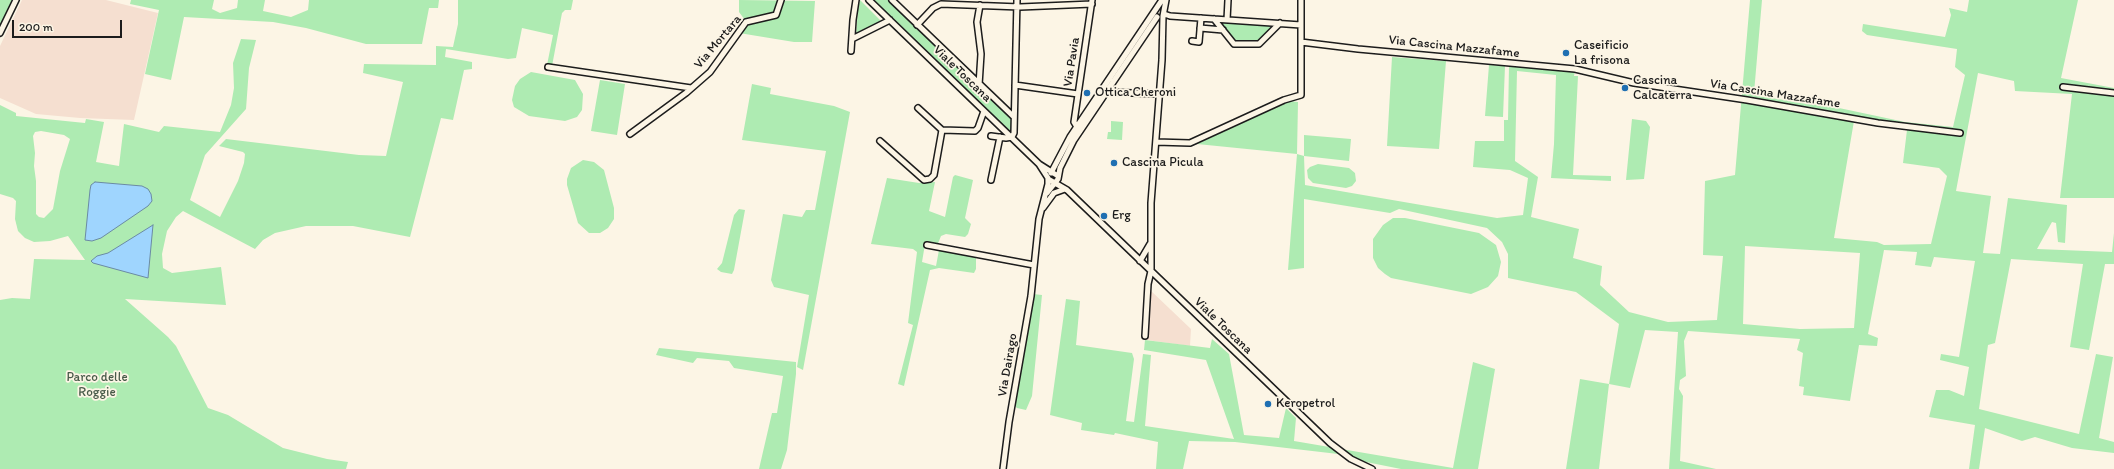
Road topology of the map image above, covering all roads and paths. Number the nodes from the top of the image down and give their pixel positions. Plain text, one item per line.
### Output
1 (16, 0) edge
2 (781, 0) edge
3 (856, 0) edge
4 (869, 0) edge
5 (892, 0) edge
6 (1017, 0) edge
7 (1228, 0) edge
8 (1301, 0) edge
9 (1092, 2) edge
10 (1162, 3) edge
11 (980, 6) junction
12 (1017, 7) junction
13 (1154, 10) junction
14 (1161, 16) junction
15 (1201, 18) junction
16 (1214, 19) junction
17 (890, 20) junction
18 (1226, 20) junction
19 (1280, 23) junction
20 (917, 25) junction
21 (1301, 25) junction
22 (1200, 28) junction
23 (1223, 30) junction
24 (0, 33) edge
25 (852, 39) junction
26 (1192, 41) dead end
27 (1301, 42) junction
28 (851, 51) dead end
29 (548, 67) dead end
30 (979, 85) junction
31 (1015, 85) junction
32 (2062, 87) dead end
33 (691, 88) junction
34 (1105, 92) junction
35 (2114, 93) edge
36 (1078, 94) junction
37 (1160, 94) junction
38 (918, 108) dead end
39 (984, 111) junction
40 (1014, 117) junction
41 (1077, 127) junction
42 (942, 130) junction
43 (1960, 133) dead end
44 (630, 134) dead end
45 (991, 136) dead end
46 (1012, 137) junction
47 (1000, 138) junction
48 (880, 141) dead end
49 (1156, 142) junction
50 (1039, 164) junction
51 (1052, 173) junction
52 (1048, 179) junction
53 (1057, 179) junction
54 (991, 180) dead end
55 (1066, 189) junction
56 (1046, 194) junction
57 (1040, 214) junction
58 (1150, 243) junction
59 (927, 245) dead end
60 (1146, 250) junction
61 (1132, 253) junction
62 (1151, 255) junction
63 (1140, 261) junction
64 (1034, 265) junction
65 (1152, 272) junction
66 (1145, 336) dead end
67 (1003, 469) edge
68 (1372, 469) edge

1 - 24 street
2 - 33 street, Via Mortara
3 - 25 street
4 - 17 street, Viale Toscana
5 - 20 street, Viale Toscana
6 - 12 street
7 - 18 street
8 - 21 street
9 - 12 street
9 - 36 street, Via Pavia
10 - 13 street
10 - 14 street
11 - 12 street
11 - 20 street
11 - 30 street
12 - 31 street
13 - 14 street
13 - 41 street
14 - 15 street
14 - 34 street
14 - 37 street
15 - 16 street
15 - 22 street
16 - 18 street
16 - 23 street
17 - 25 street
17 - 39 street, Viale Toscana
18 - 19 street
19 - 21 street
19 - 23 street
20 - 30 street, Viale Toscana
21 - 27 street
22 - 23 street
22 - 26 street
25 - 28 street
27 - 43 street, Via Cascina Mazzafame
27 - 49 street
29 - 33 street
30 - 40 street, Viale Toscana
31 - 36 street
31 - 40 street
32 - 35 street
33 - 44 street, Via Mortara
34 - 37 street
34 - 53 street
36 - 41 street, Via Pavia
37 - 49 street
38 - 42 street
39 - 42 street
39 - 46 street, Viale Toscana
40 - 46 street
41 - 51 street
42 - 48 street
45 - 47 street
46 - 47 street
46 - 50 street, Viale Toscana
47 - 54 street
49 - 58 street
50 - 51 street, Viale Toscana
50 - 52 street, Viale Toscana
51 - 52 street
51 - 53 street, Viale Toscana
52 - 53 street
52 - 56 street
53 - 55 street, Viale Toscana
53 - 56 street
55 - 57 street
55 - 61 street, Viale Toscana
56 - 57 street, Via Dairago
57 - 64 street, Via Dairago
58 - 60 street
58 - 62 street
59 - 64 street
60 - 61 street
60 - 63 street
61 - 63 street, Viale Toscana
62 - 63 street
62 - 65 street
63 - 65 street, Viale Toscana
64 - 67 street, Via Dairago
65 - 66 street
65 - 68 street, Viale Toscana

